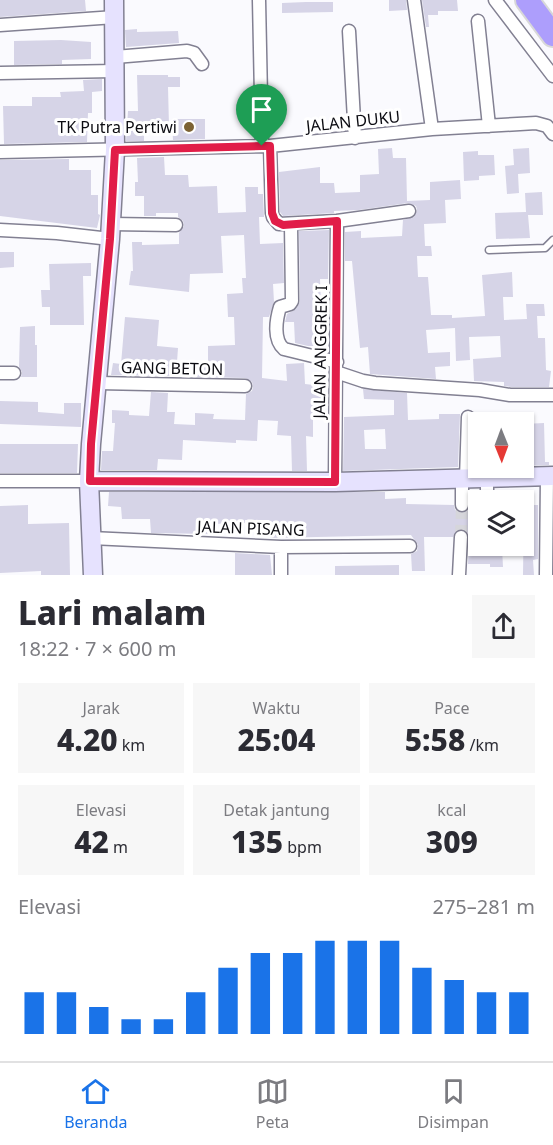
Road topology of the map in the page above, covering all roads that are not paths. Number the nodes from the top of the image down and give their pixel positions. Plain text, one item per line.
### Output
1 (259, 0) edge
2 (414, 0) edge
3 (495, 0) edge
4 (527, 0) edge
5 (114, 9) edge
6 (478, 21) dead end
7 (0, 26) edge
8 (349, 31) dead end
9 (553, 35) edge
10 (115, 64) junction
11 (202, 64) dead end
12 (0, 73) edge
13 (553, 75) edge
14 (489, 126) junction
15 (432, 129) junction
16 (553, 134) edge
17 (355, 138) junction
18 (266, 146) junction
19 (115, 150) junction
20 (0, 152) edge
21 (409, 211) dead end
22 (337, 221) junction
23 (176, 225) dead end
24 (291, 225) junction
25 (0, 230) edge
26 (111, 231) junction
27 (553, 240) edge
28 (489, 250) dead end
29 (337, 367) junction
30 (0, 373) edge
31 (14, 373) dead end
32 (98, 383) junction
33 (245, 386) dead end
34 (553, 395) edge
35 (468, 417) dead end
36 (550, 476) edge
37 (534, 477) edge
38 (487, 478) joint
39 (464, 480) junction
40 (0, 481) edge
41 (90, 481) junction
42 (335, 482) junction
43 (487, 490) edge
44 (462, 505) tunnel mouth
45 (461, 537) tunnel mouth
46 (91, 538) junction
47 (410, 546) dead end
48 (281, 547) junction
49 (93, 575) edge
50 (281, 575) edge
51 (459, 575) edge
52 (546, 575) edge

1 - 18 street
2 - 15 street
3 - 13 street
4 - 9 highway
5 - 7 street
5 - 10 street
6 - 14 street
8 - 17 street
10 - 11 street
10 - 12 street
10 - 19 street
14 - 15 street, JALAN DUKU
14 - 16 street, JALAN DUKU
15 - 17 street, JALAN DUKU
17 - 18 street, JALAN DUKU
18 - 19 street, JALAN DUKU
18 - 24 street
19 - 20 street, JALAN DUKU
19 - 26 street
21 - 22 street
22 - 24 street
22 - 29 street, JALAN ANGGREK I
23 - 26 street
24 - 29 street
25 - 26 street
26 - 32 street
27 - 28 lane
29 - 34 street
29 - 42 street, JALAN ANGGREK I
30 - 31 street
32 - 33 street, GANG BETON
32 - 41 street
35 - 39 street
36 - 37 street
36 - 52 street
38 - 39 street
38 - 43 street
39 - 42 street
39 - 44 street
40 - 41 street
41 - 42 street
41 - 46 street
45 - 51 street
46 - 48 street, JALAN PISANG
46 - 49 street
47 - 48 street, JALAN PISANG
48 - 50 street

